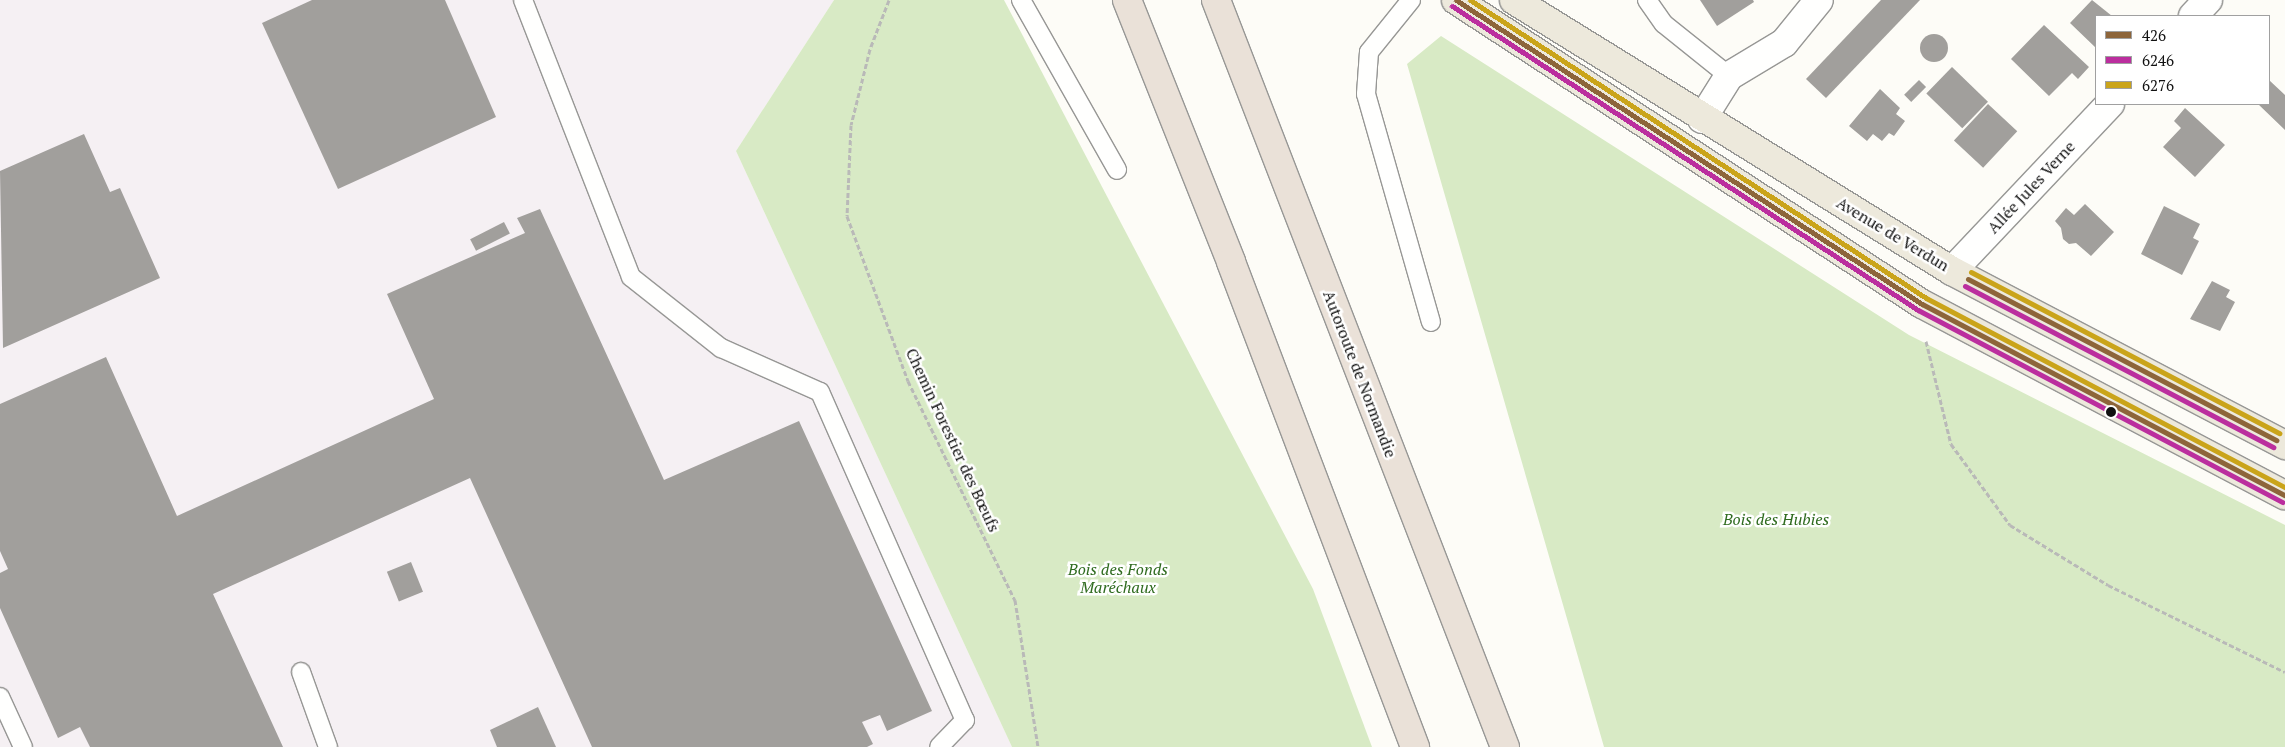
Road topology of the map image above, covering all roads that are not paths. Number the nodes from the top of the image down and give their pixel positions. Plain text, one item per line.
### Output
1 (523, 0) edge
2 (1021, 0) edge
3 (1127, 0) edge
4 (1216, 0) edge
5 (1411, 0) edge
6 (1456, 0) edge
7 (1514, 0) edge
8 (1648, 0) edge
9 (2208, 0) edge
10 (1812, 3) edge
11 (2194, 15) edge
12 (1729, 76) junction
13 (2109, 105) edge
14 (1702, 119) junction
15 (1116, 170) dead end
16 (1952, 270) junction
17 (1430, 322) dead end
18 (2285, 445) edge
19 (2285, 495) edge
20 (301, 672) dead end
21 (0, 697) edge
22 (23, 747) edge
23 (328, 747) edge
24 (939, 747) edge
25 (1415, 747) edge
26 (1506, 747) edge

1 - 24 lane
2 - 15 lane
3 - 25 highway
4 - 26 highway, Autoroute de Normandie
5 - 17 lane
6 - 19 main road
7 - 14 main road, Avenue de Verdun
8 - 12 lane
9 - 11 street
10 - 12 street
12 - 14 street
13 - 16 street, Allée Jules Verne
14 - 16 main road, Avenue de Verdun
16 - 18 main road, Avenue de Verdun
20 - 23 lane
21 - 22 lane

